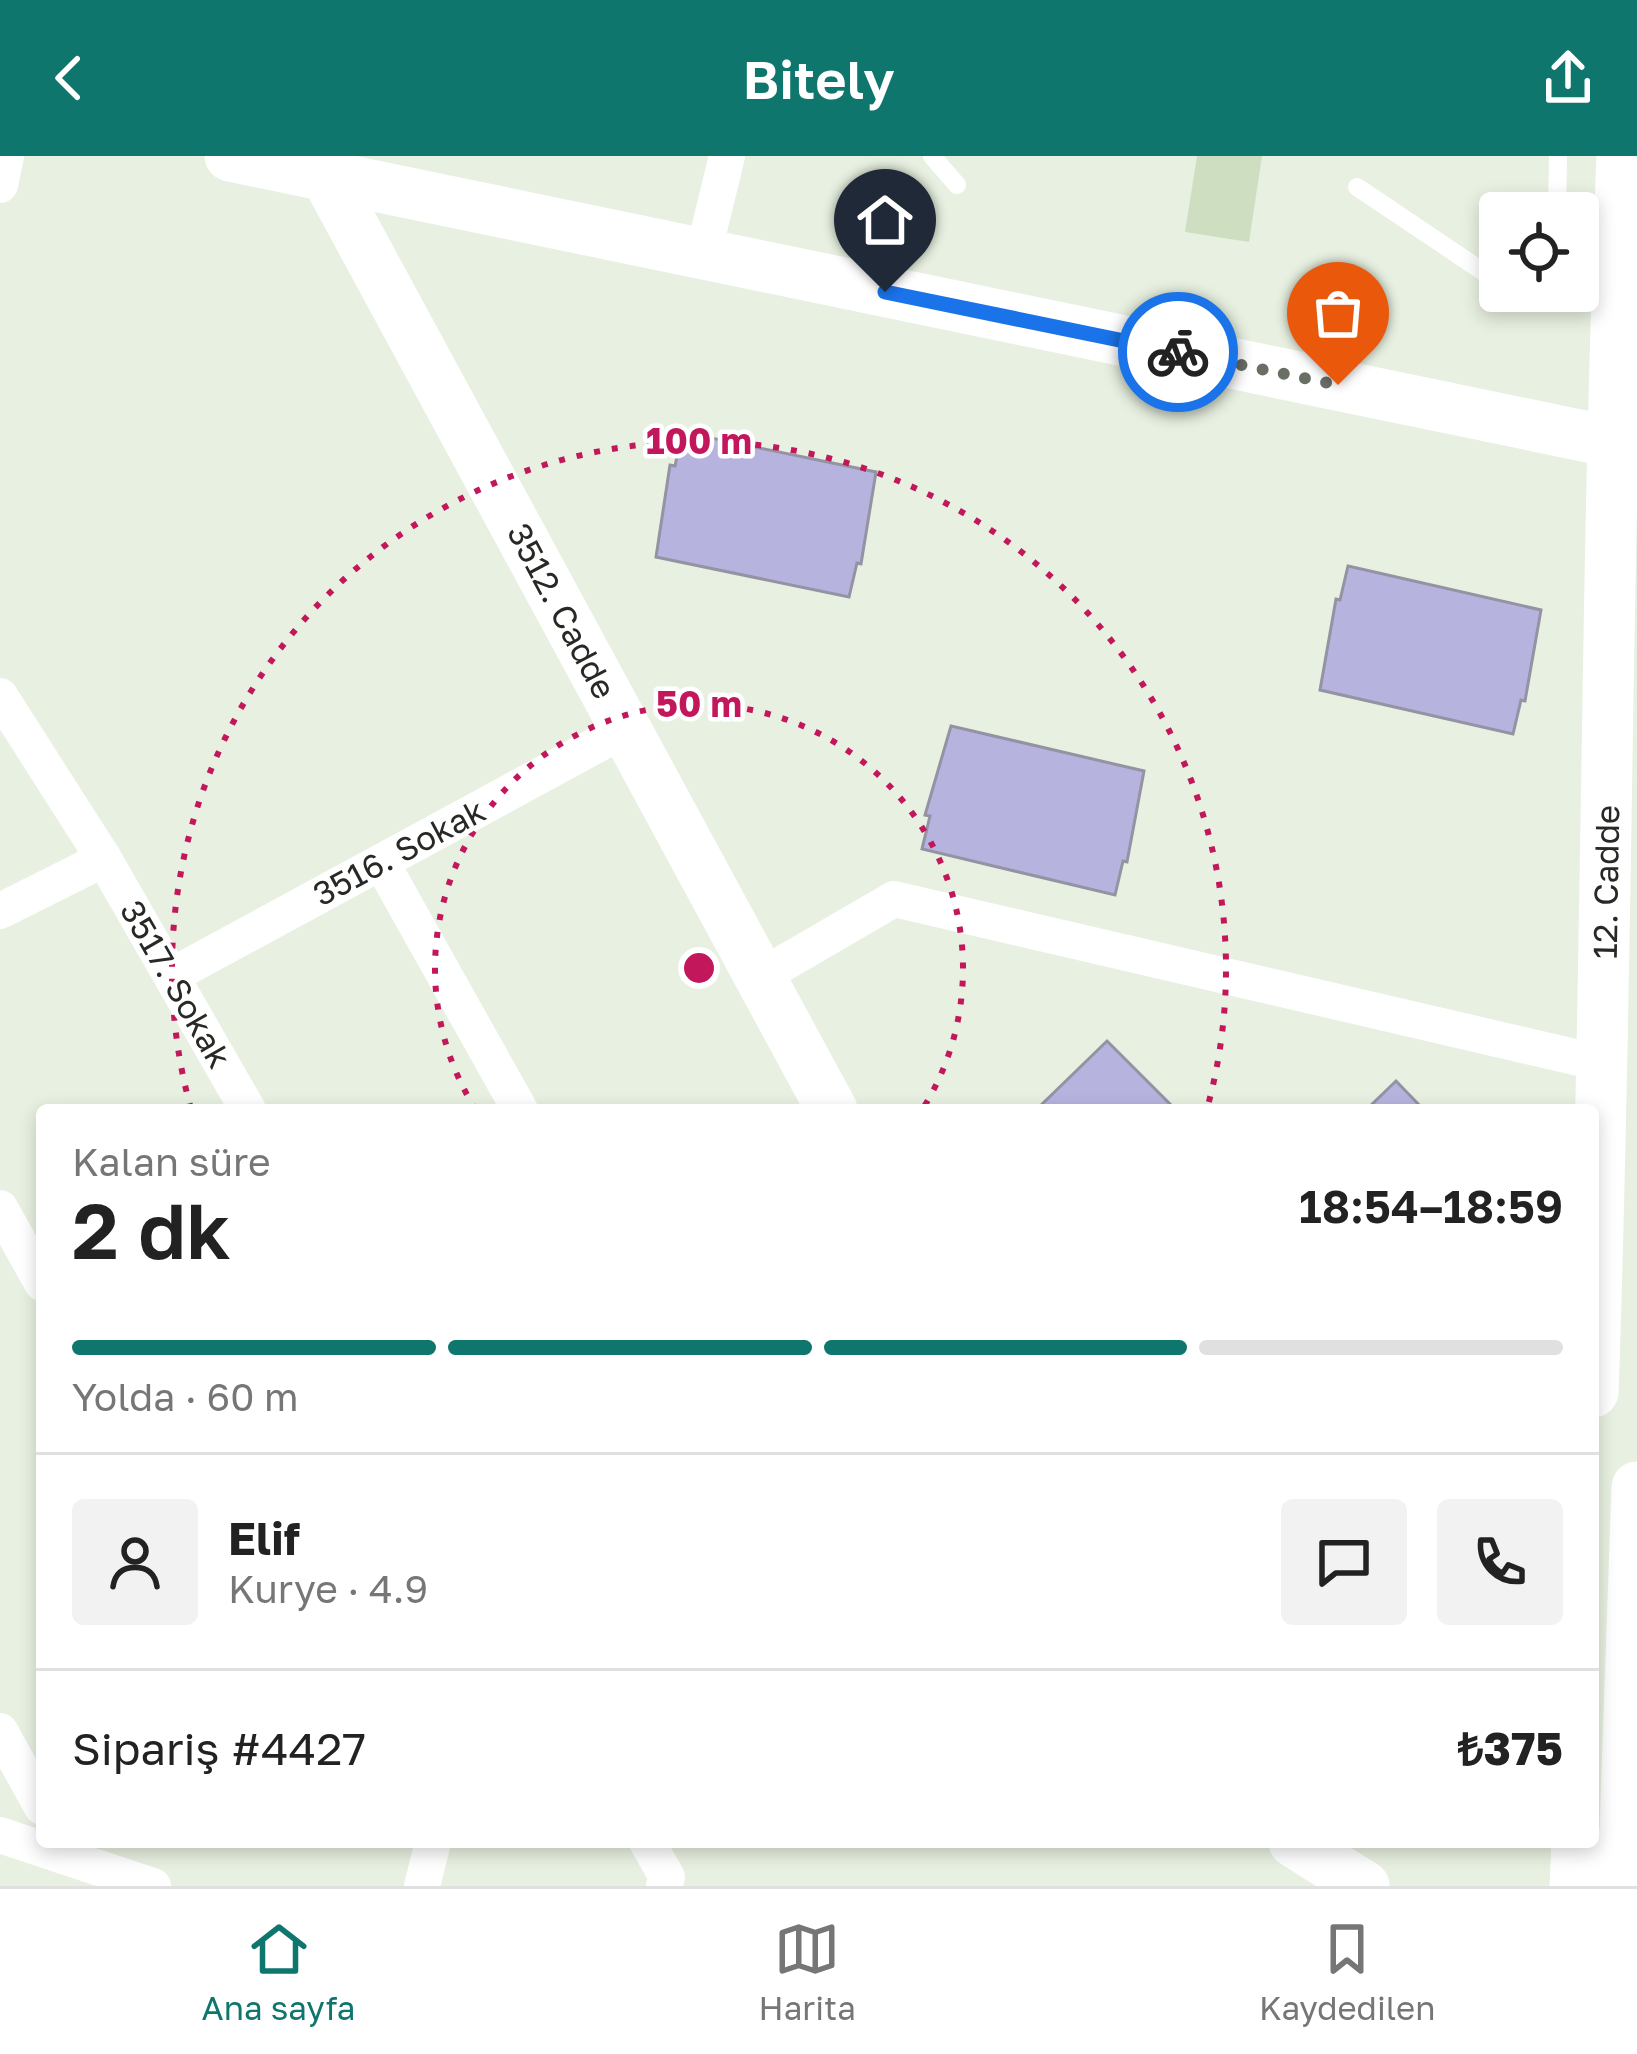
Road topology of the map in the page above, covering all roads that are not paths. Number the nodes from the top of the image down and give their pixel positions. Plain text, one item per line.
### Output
1 (6, 156) edge
2 (230, 156) edge
3 (727, 156) edge
4 (932, 156) edge
5 (1558, 156) edge
6 (1622, 156) edge
7 (326, 176) junction
8 (0, 185) edge
9 (957, 185) dead end
10 (1357, 187) dead end
11 (1557, 192) edge
12 (703, 255) junction
13 (1479, 269) edge
14 (1624, 444) edge
15 (0, 696) edge
16 (626, 729) junction
17 (104, 859) junction
18 (381, 862) junction
19 (0, 911) edge
20 (171, 976) junction
21 (760, 977) junction
22 (1605, 1064) junction
23 (245, 1104) edge
24 (517, 1104) edge
25 (829, 1104) edge
26 (0, 1208) edge
27 (1599, 1228) edge
28 (36, 1271) edge
29 (1637, 1487) edge
30 (0, 1731) edge
31 (36, 1796) edge
32 (0, 1835) edge
33 (36, 1843) edge
34 (432, 1848) edge
35 (650, 1848) edge
36 (1304, 1848) edge
37 (1577, 1848) edge
38 (66, 1850) edge
39 (153, 1886) edge
40 (422, 1886) edge
41 (664, 1886) edge
42 (1364, 1886) edge
43 (1575, 1886) edge
44 (1623, 1886) edge

1 - 8 street
2 - 7 street
3 - 12 street
4 - 9 lane
5 - 11 lane
6 - 14 street, 12. Cadde
7 - 12 street
7 - 16 street, 3512. Cadde
10 - 13 lane
12 - 14 street
14 - 22 street, 12. Cadde
15 - 17 street, 3517. Sokak
16 - 18 street, 3516. Sokak
16 - 21 street, 3512. Cadde
17 - 19 street
17 - 20 street, 3517. Sokak
18 - 20 street, 3516. Sokak
18 - 24 street
20 - 23 street, 3517. Sokak
21 - 22 street
21 - 25 street, 3512. Cadde
22 - 27 street, 12. Cadde
26 - 28 street
29 - 44 street
30 - 31 street
32 - 33 street
34 - 40 street
35 - 41 street
36 - 42 street
37 - 43 street
38 - 39 street

